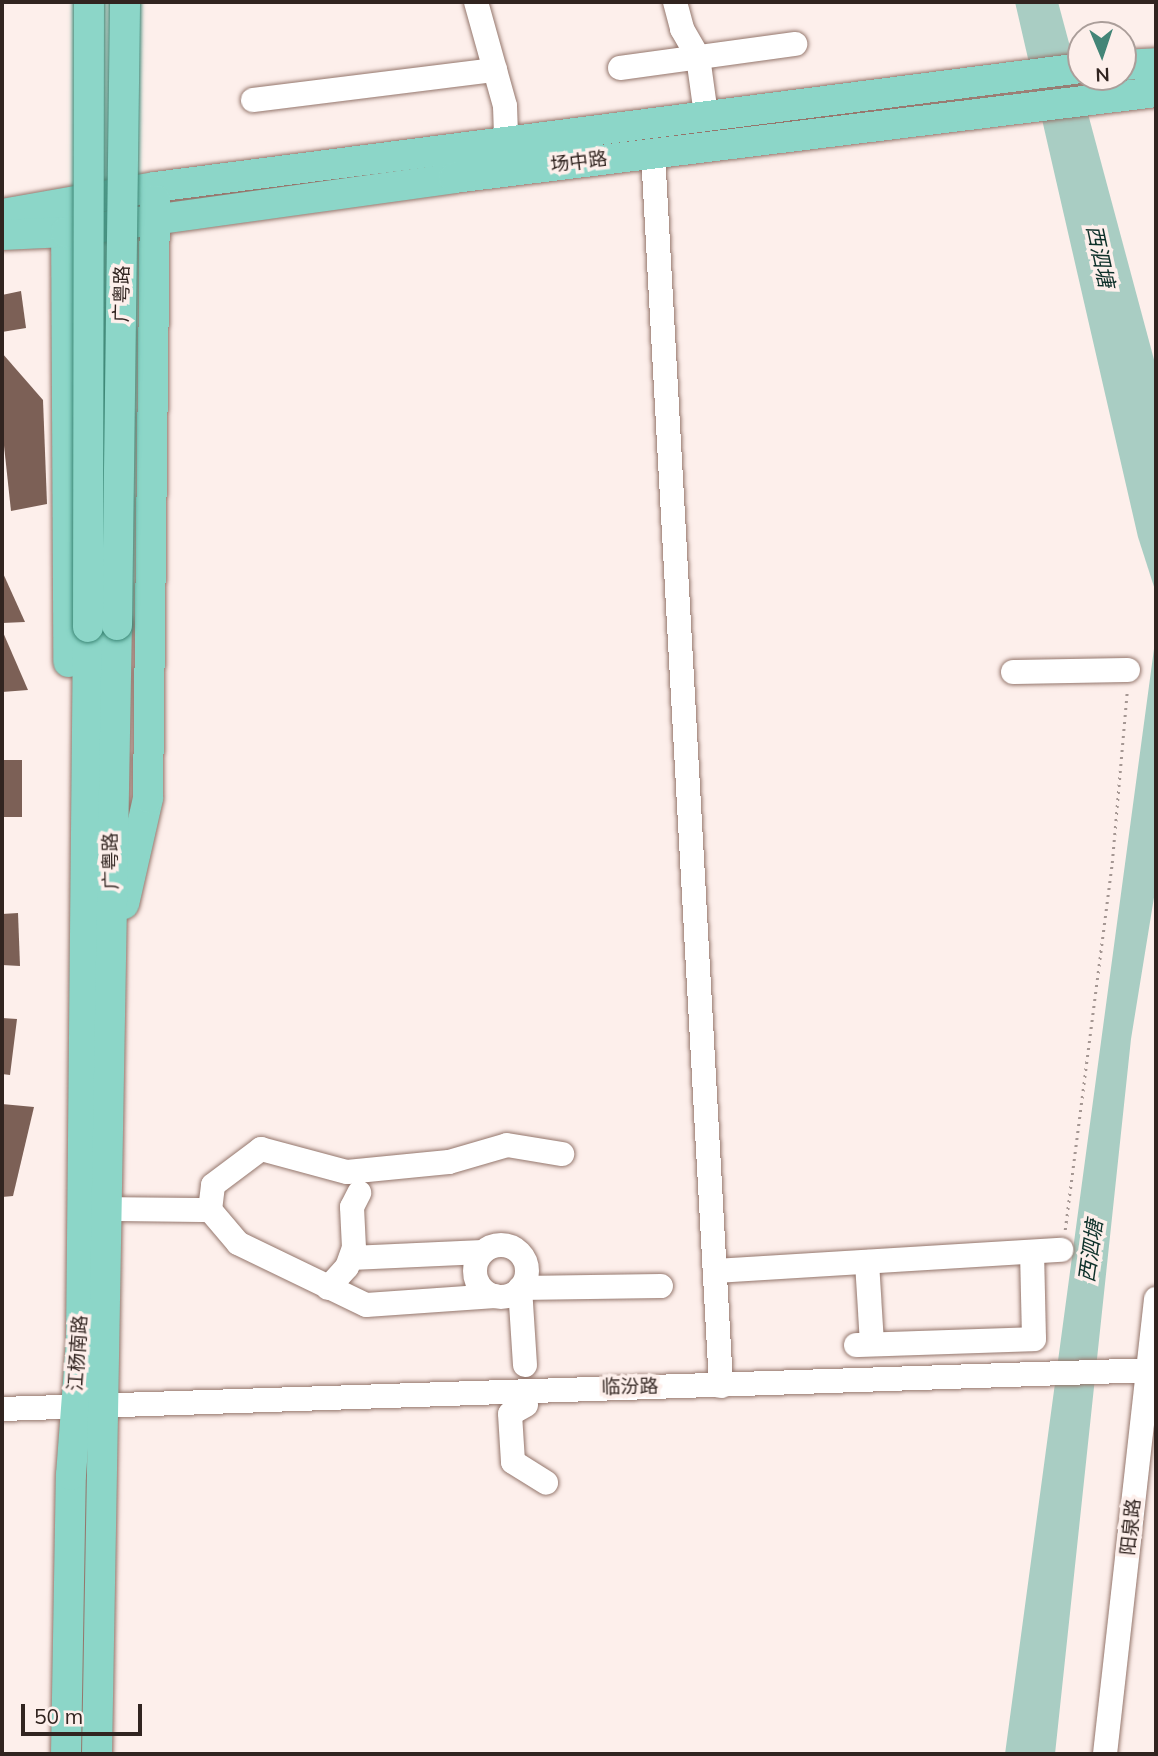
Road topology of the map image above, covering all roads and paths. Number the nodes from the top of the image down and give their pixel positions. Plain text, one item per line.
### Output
1 (89, 2) edge
2 (125, 2) edge
3 (477, 2) edge
4 (675, 2) edge
5 (795, 44) dead end
6 (698, 57) junction
7 (1156, 63) edge
8 (1137, 64) edge
9 (620, 68) dead end
10 (495, 70) junction
11 (1067, 70) edge
12 (1156, 92) edge
13 (253, 100) dead end
14 (706, 115) junction
15 (506, 141) junction
16 (653, 153) junction
17 (155, 187) junction
18 (65, 200) junction
19 (2, 201) edge
20 (2, 214) edge
21 (155, 219) junction
22 (66, 232) junction
23 (2, 235) edge
24 (2, 256) edge
25 (103, 626) junction
26 (1128, 670) joint
27 (1013, 672) dead end
28 (82, 952) junction
29 (113, 952) junction
30 (562, 1154) dead end
31 (359, 1193) dead end
32 (108, 1209) junction
33 (210, 1210) junction
34 (1061, 1250) joint
35 (483, 1252) junction
36 (1032, 1252) junction
37 (351, 1258) junction
38 (867, 1262) junction
39 (715, 1271) junction
40 (660, 1286) dead end
41 (520, 1288) junction
42 (328, 1289) junction
43 (495, 1296) junction
44 (1156, 1299) edge
45 (525, 1365) dead end
46 (1146, 1370) edge
47 (721, 1386) junction
48 (103, 1404) junction
49 (526, 1405) dead end
50 (74, 1406) junction
51 (2, 1409) edge
52 (546, 1483) dead end
53 (66, 1754) edge
54 (97, 1754) edge
55 (1105, 1754) edge

1 - 25 main road, 广粤路, bridge
2 - 25 main road, 广粤路, bridge
3 - 10 street
4 - 6 street
5 - 6 street
6 - 9 street
6 - 14 street
7 - 8 main road
10 - 13 street
10 - 15 street
11 - 14 main road, 场中路
12 - 16 main road, 场中路
14 - 15 main road, 场中路
15 - 17 main road, 场中路
16 - 21 main road, 场中路
16 - 39 street
17 - 18 main road, 场中路
17 - 21 main road, 广粤路
18 - 19 main road, 场中路
18 - 20 main road, 场中路
18 - 22 main road, 广粤路
21 - 22 main road, 场中路
21 - 29 main road, 广粤路
22 - 23 main road, 场中路
22 - 24 main road
22 - 28 main road, 广粤路
25 - 28 main road, 广粤路
25 - 29 main road, 广粤路
26 - 27 street
26 - 34 path
28 - 50 main road, 江杨南路
29 - 32 main road, 江杨南路
30 - 33 street
31 - 37 street
32 - 33 street
32 - 48 main road, 江杨南路
33 - 42 street
34 - 36 street
35 - 37 street
35 - 41 street
35 - 43 street
36 - 38 street
36 - 38 street
37 - 42 street
38 - 39 street
39 - 47 street
40 - 41 street
41 - 43 street
41 - 45 street
42 - 43 street
44 - 46 street, 阳泉路
46 - 47 street, 临汾路
46 - 55 street, 阳泉路
47 - 48 street, 临汾路
48 - 50 street, 临汾路
48 - 54 main road, 江杨南路
49 - 52 street
50 - 51 street, 临汾路
50 - 53 main road, 江杨南路

